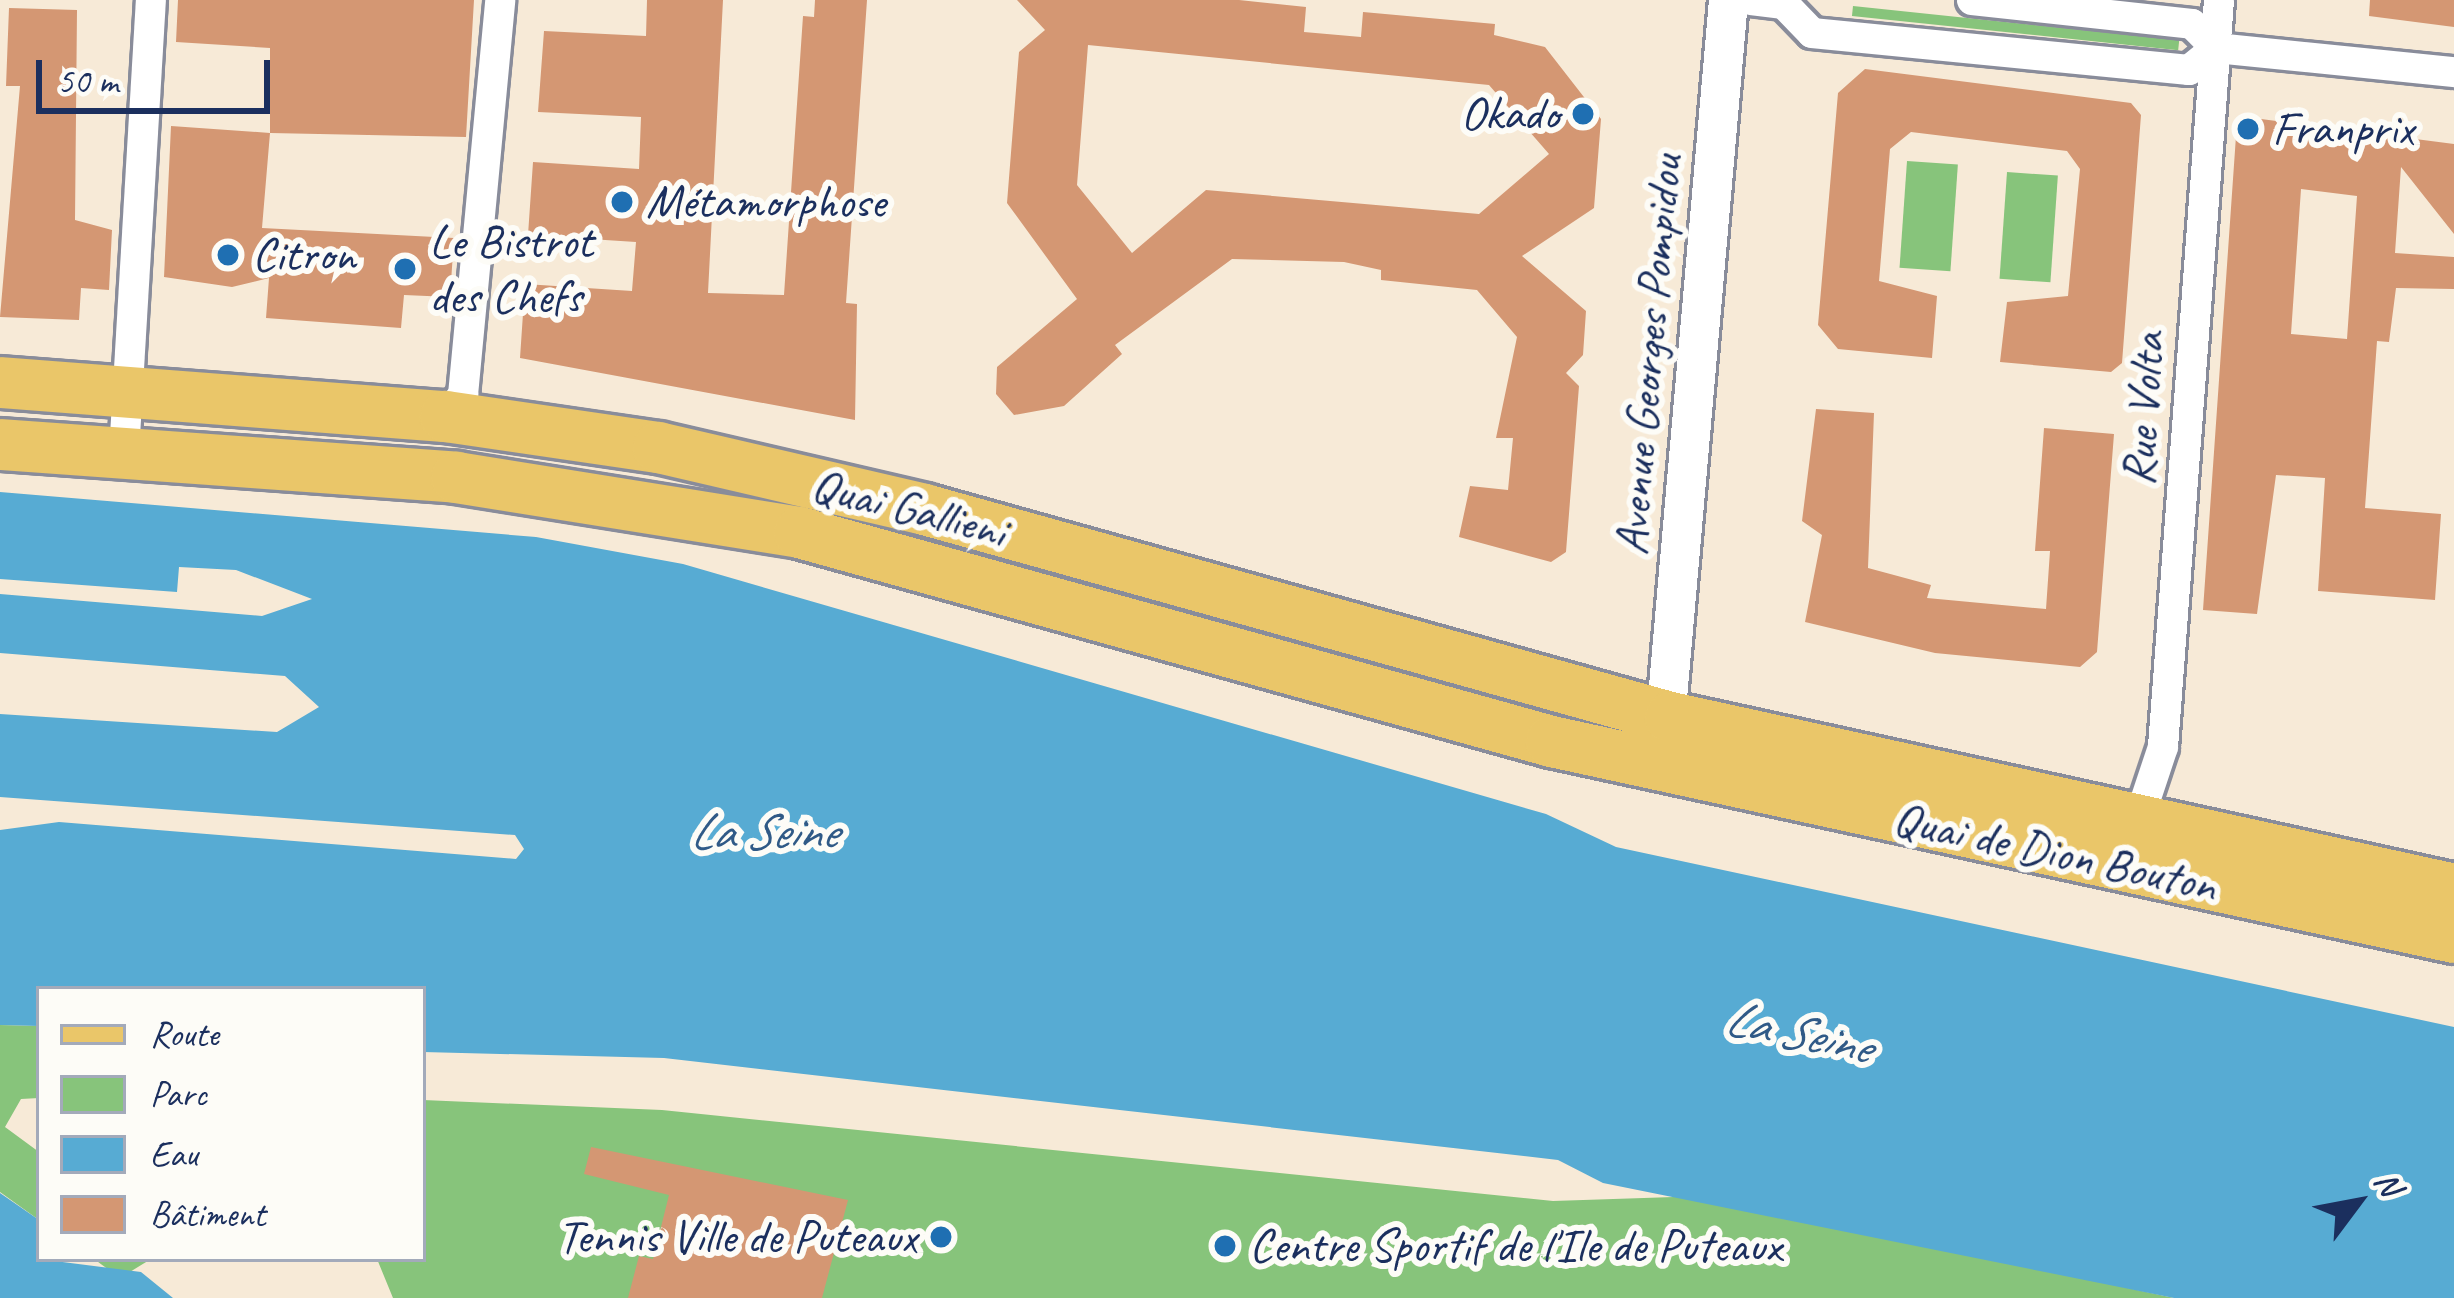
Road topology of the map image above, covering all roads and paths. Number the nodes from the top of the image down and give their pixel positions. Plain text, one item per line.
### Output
1 (151, 0) edge
2 (500, 0) edge
3 (1728, 0) edge
4 (1750, 0) edge
5 (1972, 0) edge
6 (2219, 0) edge
7 (1785, 2) edge
8 (2216, 48) junction
9 (2454, 73) edge
10 (0, 382) edge
11 (131, 391) junction
12 (445, 416) junction
13 (0, 444) edge
14 (124, 453) junction
15 (1663, 742) junction
16 (2139, 819) junction
17 (2454, 889) edge
18 (2454, 937) edge

1 - 11 street
2 - 12 street
3 - 15 street, Avenue Georges Pompidou
4 - 7 street
5 - 8 street
6 - 8 street, Rue Volta
7 - 8 street
8 - 9 street
8 - 16 street, Rue Volta
10 - 11 main road, Quai Gallieni
11 - 12 main road, Quai Gallieni
11 - 14 street
12 - 15 main road, Quai Gallieni
13 - 14 main road, Quai Gallieni
14 - 15 main road, Quai Gallieni
15 - 16 main road, Quai de Dion Bouton
15 - 18 main road, Quai de Dion Bouton
16 - 17 main road, Quai de Dion Bouton

